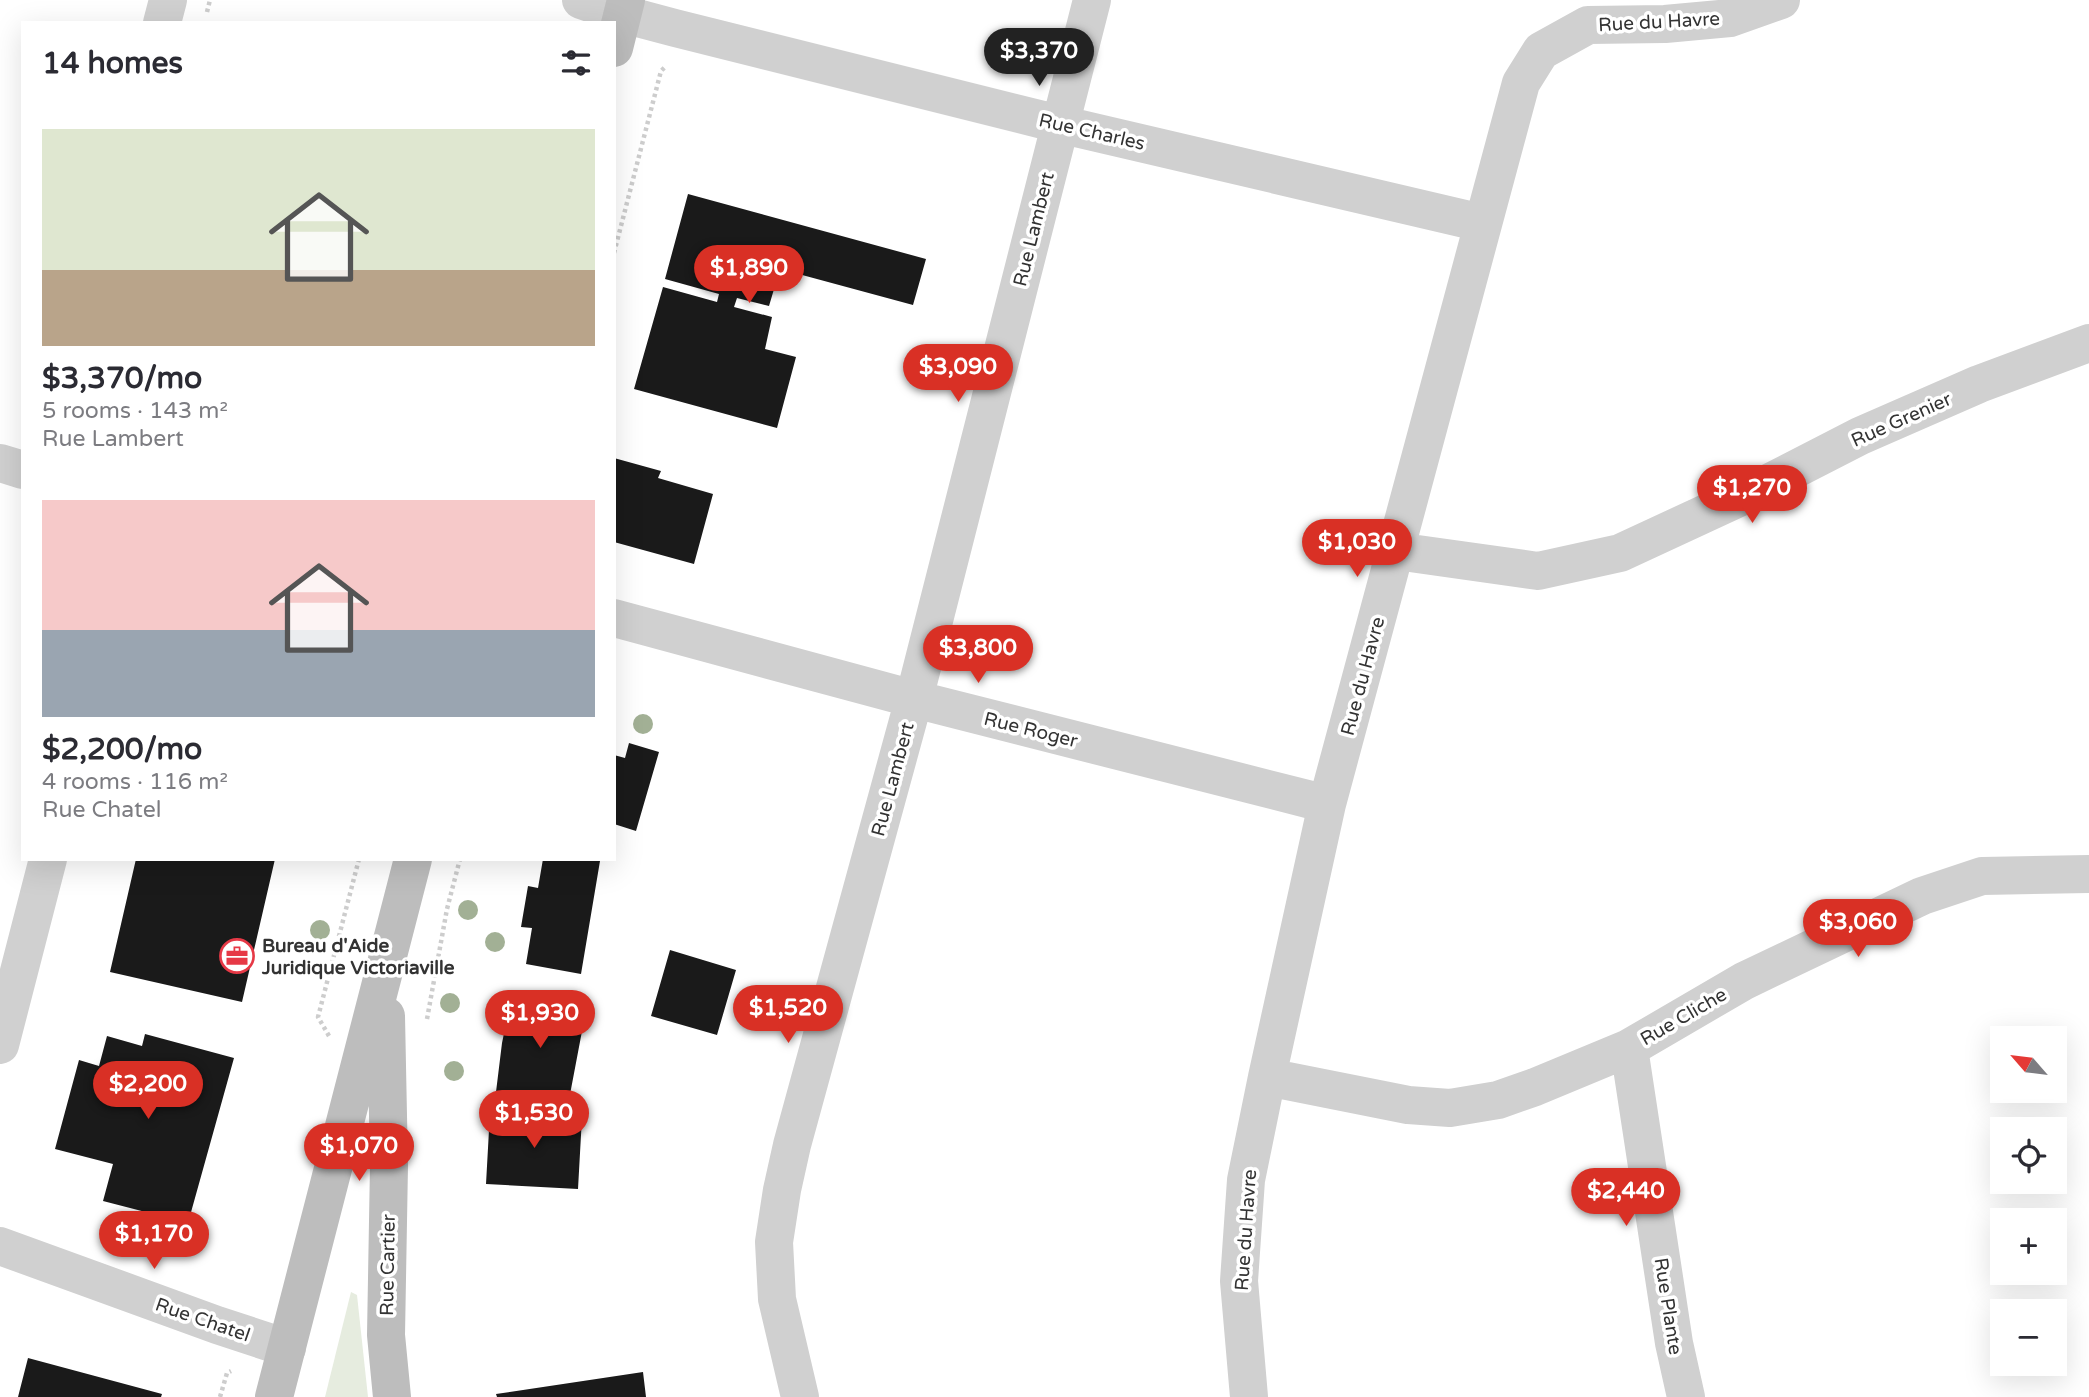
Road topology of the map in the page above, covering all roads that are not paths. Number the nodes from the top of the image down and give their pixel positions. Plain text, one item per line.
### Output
1 (168, 0) edge
2 (581, 0) edge
3 (1092, 0) edge
4 (1781, 0) edge
5 (163, 21) edge
6 (621, 21) edge
7 (1059, 124) junction
8 (1482, 223) junction
9 (2089, 343) edge
10 (0, 463) edge
11 (21, 469) edge
12 (1396, 551) junction
13 (616, 619) edge
14 (914, 699) junction
15 (1327, 804) junction
16 (47, 861) edge
17 (411, 861) edge
18 (2089, 874) edge
19 (384, 965) junction
20 (0, 1045) edge
21 (1629, 1048) junction
22 (1267, 1077) junction
23 (0, 1246) edge
24 (287, 1348) junction
25 (274, 1397) edge
26 (392, 1397) edge
27 (800, 1397) edge
28 (1248, 1397) edge
29 (1686, 1397) edge

1 - 5 street
2 - 6 street, Rue Charles
3 - 7 street, Rue Lambert
4 - 8 street, Rue du Havre
6 - 7 street, Rue Charles
7 - 8 street, Rue Charles
7 - 14 street, Rue Lambert
8 - 12 street, Rue du Havre
9 - 12 street, Rue Grenier
10 - 11 street
12 - 15 street, Rue du Havre
13 - 14 street, Rue Roger
14 - 15 street, Rue Roger
14 - 27 street, Rue Lambert
15 - 22 street, Rue du Havre
16 - 20 street
17 - 19 street
18 - 21 street, Rue Cliche
19 - 24 street
19 - 26 street, Rue Cartier
21 - 22 street, Rue Cliche
21 - 29 street, Rue Plante
22 - 28 street, Rue du Havre
23 - 24 street, Rue Chatel
24 - 25 street

